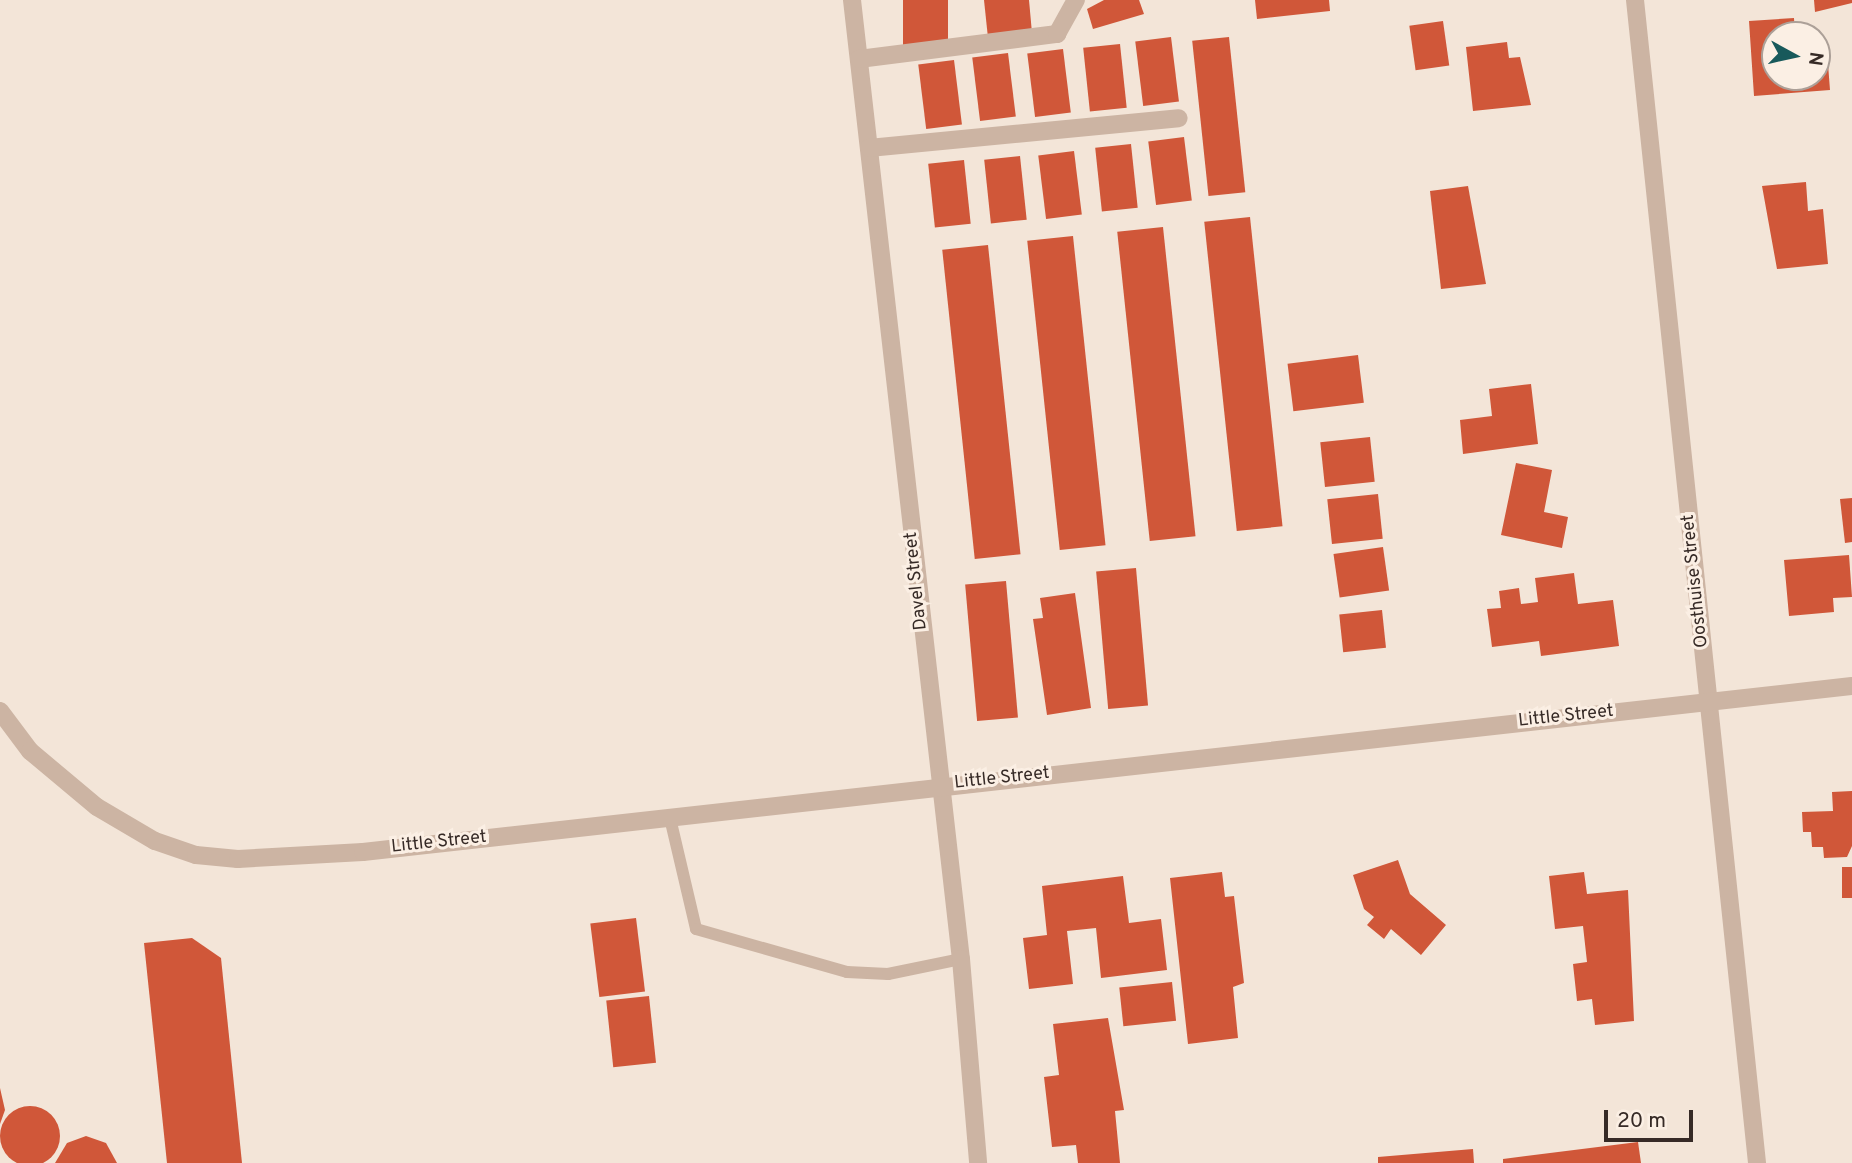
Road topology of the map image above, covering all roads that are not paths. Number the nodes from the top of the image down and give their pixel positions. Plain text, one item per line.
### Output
1 (852, 0) edge
2 (1076, 0) edge
3 (1635, 0) edge
4 (859, 59) junction
5 (1179, 118) dead end
6 (869, 148) junction
7 (1852, 686) edge
8 (1709, 701) junction
9 (0, 711) edge
10 (940, 786) junction
11 (670, 818) junction
12 (961, 959) junction
13 (978, 1163) edge
14 (1757, 1163) edge

1 - 4 street, Davel Street
2 - 4 street
3 - 8 street, Oosthuise Street
4 - 6 street, Davel Street
5 - 6 street
6 - 10 street, Davel Street
7 - 8 street, Little Street
8 - 10 street, Little Street
8 - 14 street, Oosthuise Street
9 - 11 street, Little Street
10 - 11 street, Little Street
10 - 12 street, Davel Street
11 - 12 lane
12 - 13 street, Davel Street

